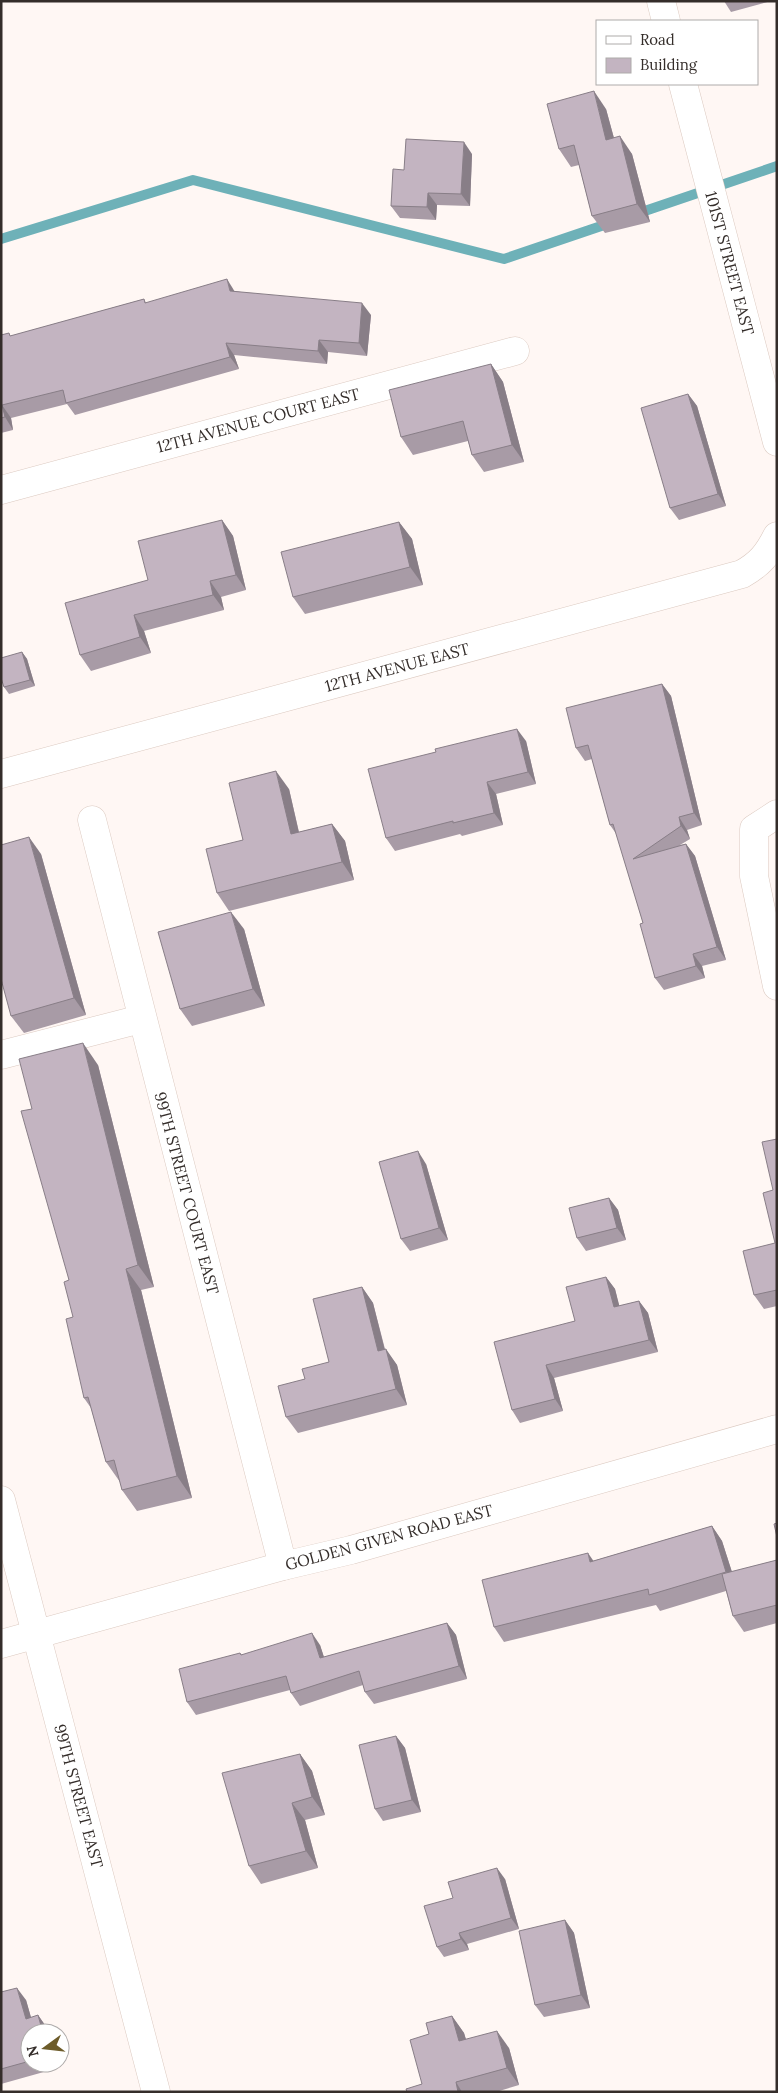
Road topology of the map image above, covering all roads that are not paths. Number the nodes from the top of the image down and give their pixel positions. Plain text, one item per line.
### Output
1 (661, 1) edge
2 (666, 20) edge
3 (683, 85) edge
4 (515, 351) dead end
5 (777, 442) edge
6 (1, 490) edge
7 (777, 536) edge
8 (1, 774) edge
9 (777, 814) edge
10 (92, 820) dead end
11 (777, 986) edge
12 (141, 1018) junction
13 (1, 1055) edge
14 (777, 1429) edge
15 (1, 1500) edge
16 (283, 1566) junction
17 (37, 1634) junction
18 (1, 1644) edge
19 (156, 2092) edge

1 - 2 street
3 - 5 street, 101ST STREET EAST
4 - 6 street, 12TH AVENUE COURT EAST
7 - 8 street, 12TH AVENUE EAST
9 - 11 street
10 - 12 street, 99TH STREET COURT EAST
12 - 13 street
12 - 16 street, 99TH STREET COURT EAST
14 - 16 street, GOLDEN GIVEN ROAD EAST
15 - 17 street, 99TH STREET EAST
16 - 17 street, GOLDEN GIVEN ROAD EAST
17 - 18 street, GOLDEN GIVEN ROAD EAST
17 - 19 street, 99TH STREET EAST

